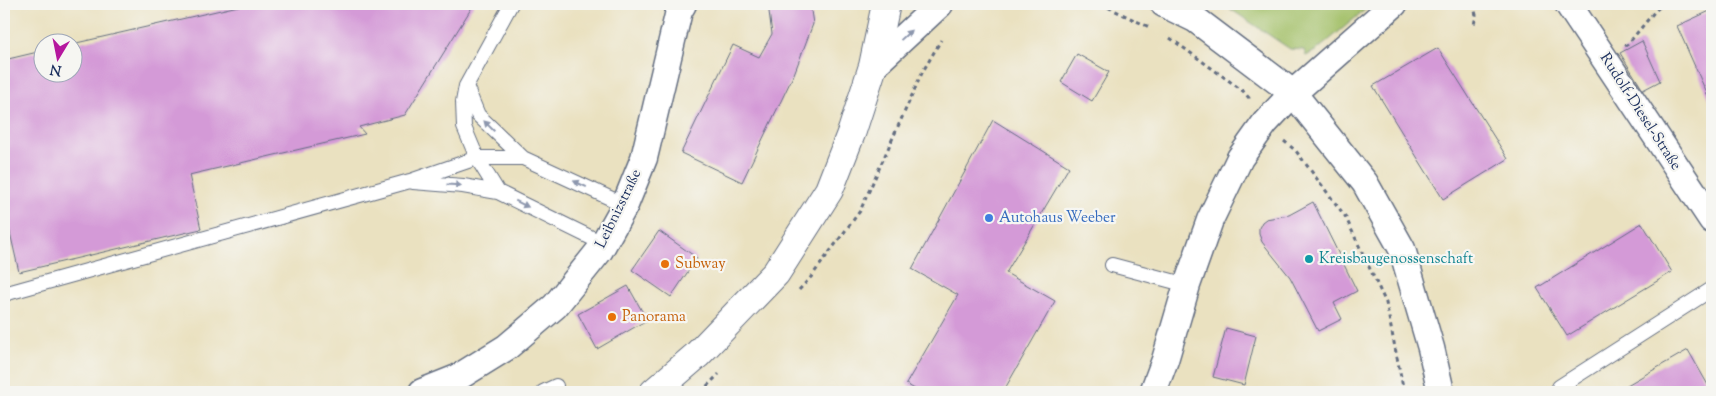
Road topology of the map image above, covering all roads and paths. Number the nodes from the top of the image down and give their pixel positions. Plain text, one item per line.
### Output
1 (511, 4) edge
2 (683, 4) edge
3 (886, 4) edge
4 (940, 4) edge
5 (1101, 4) edge
6 (1164, 4) edge
7 (1394, 4) edge
8 (1473, 4) edge
9 (1568, 4) edge
10 (1663, 4) edge
11 (1474, 25) dead end
12 (1151, 28) dead end
13 (1167, 36) dead end
14 (1628, 44) dead end
15 (873, 66) junction
16 (466, 86) junction
17 (1293, 93) junction
18 (1265, 123) junction
19 (477, 158) junction
20 (522, 158) junction
21 (410, 181) junction
22 (498, 192) junction
23 (624, 205) junction
24 (1712, 220) edge
25 (604, 244) junction
26 (1112, 265) dead end
27 (1187, 285) junction
28 (1712, 289) edge
29 (4, 294) edge
30 (556, 386) dead end
31 (1559, 387) dead end
32 (422, 392) edge
33 (543, 392) edge
34 (654, 392) edge
35 (1154, 392) edge
36 (1404, 392) edge
37 (1441, 392) edge

1 - 16 lane
2 - 23 street, Leibnizstraße
3 - 15 main road
15 -> 4 street
5 - 12 path
6 - 17 street
7 - 17 street
8 - 11 path
9 - 24 street, Rudolf-Diesel-Straße
10 - 14 path
13 - 18 path
15 - 34 main road
16 - 19 lane
20 -> 16 lane
17 - 18 street
17 - 37 street
18 - 27 street
18 - 36 path
19 - 20 lane
19 - 21 lane
19 - 22 lane
23 -> 20 lane
21 -> 22 lane
21 - 29 lane
22 -> 25 lane
23 - 25 street, Leibnizstraße
25 - 32 street, Leibnizstraße
26 - 27 lane
27 - 35 street
28 - 31 lane
30 - 33 lane

